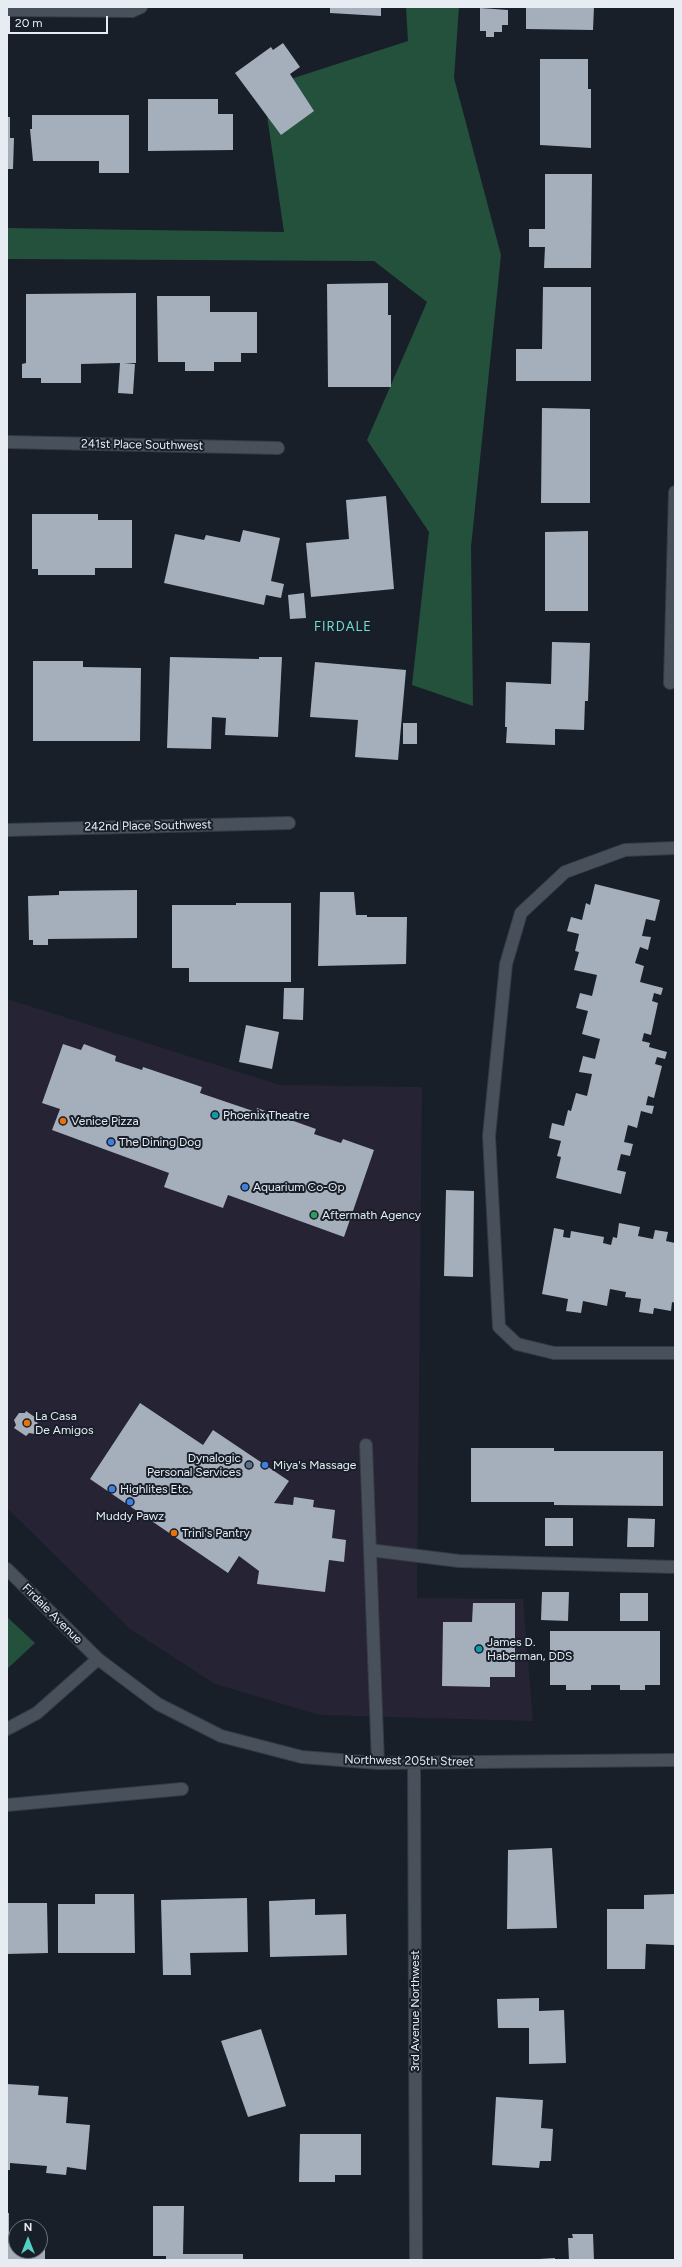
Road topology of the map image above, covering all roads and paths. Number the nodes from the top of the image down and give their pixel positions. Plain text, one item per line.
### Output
1 (141, 7) edge
2 (7, 10) edge
3 (7, 442) edge
4 (278, 448) dead end
5 (675, 492) edge
6 (670, 683) dead end
7 (289, 823) dead end
8 (7, 830) edge
9 (675, 848) edge
10 (675, 1353) edge
11 (366, 1445) dead end
12 (370, 1550) junction
13 (675, 1567) edge
14 (7, 1569) edge
15 (98, 1659) junction
16 (7, 1729) edge
17 (675, 1760) edge
18 (378, 1762) junction
19 (414, 1762) junction
20 (182, 1789) dead end
21 (7, 1805) edge
22 (416, 2260) edge

1 - 2 street
3 - 4 street, 241st Place Southwest
5 - 6 street
7 - 8 street, 242nd Place Southwest
9 - 10 street
11 - 12 street
12 - 13 street
12 - 18 street
14 - 15 street, Firdale Avenue
15 - 16 street
15 - 18 street, Northwest 205th Street
17 - 19 street, Northwest 205th Street
18 - 19 street, Northwest 205th Street
19 - 22 street, 3rd Avenue Northwest
20 - 21 street

